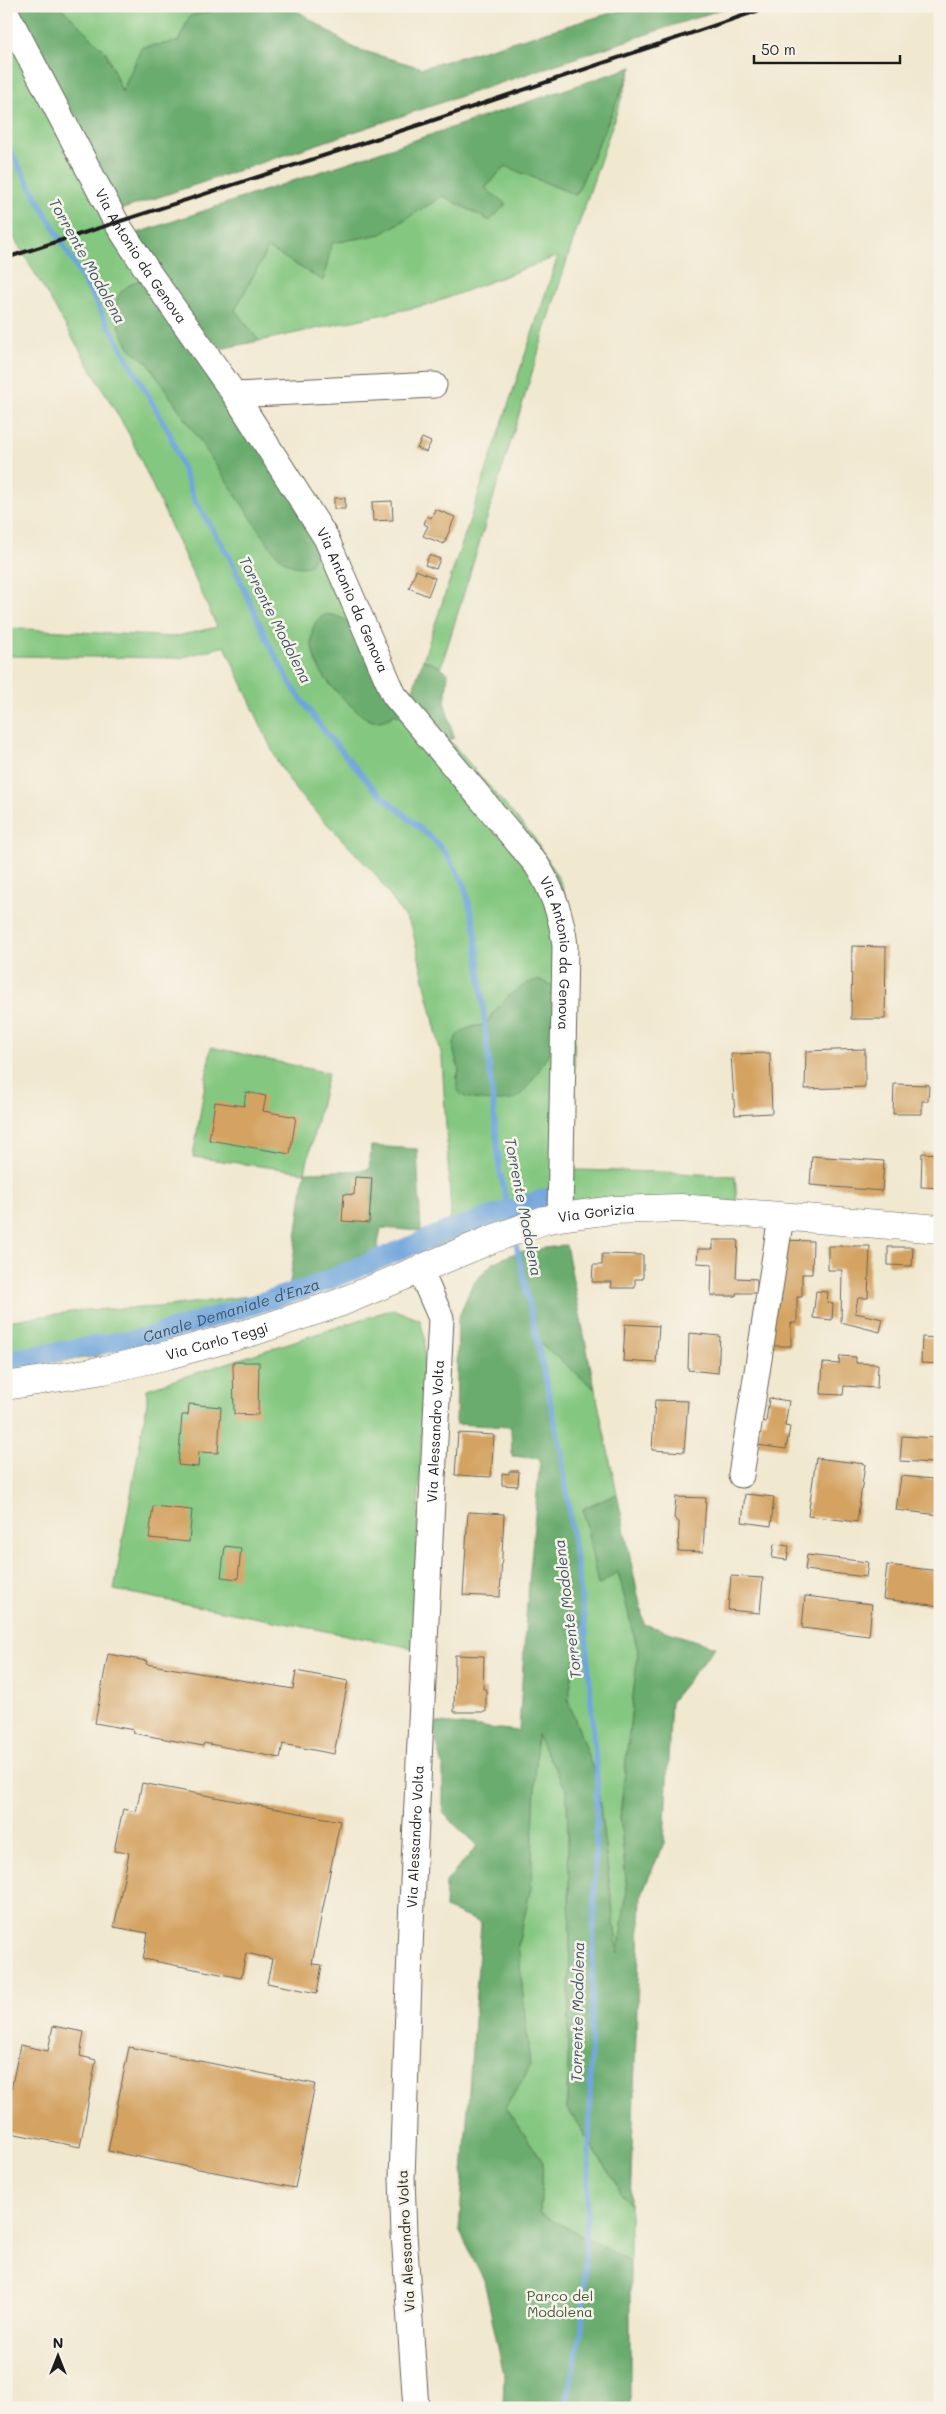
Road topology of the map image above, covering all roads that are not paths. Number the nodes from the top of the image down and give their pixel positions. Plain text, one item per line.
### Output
1 (6, 12) edge
2 (434, 385) dead end
3 (235, 395) junction
4 (781, 1217) junction
5 (552, 1218) junction
6 (940, 1229) edge
7 (420, 1270) junction
8 (6, 1386) edge
9 (741, 1476) dead end
10 (416, 2408) edge

1 - 3 street, Via Antonio da Genova
2 - 3 street
3 - 5 street, Via Antonio da Genova
4 - 5 main road, Via Gorizia
4 - 6 main road, Via Gorizia
4 - 9 street
5 - 7 main road, Via Gorizia
7 - 8 main road, Via Carlo Teggi
7 - 10 street, Via Alessandro Volta

